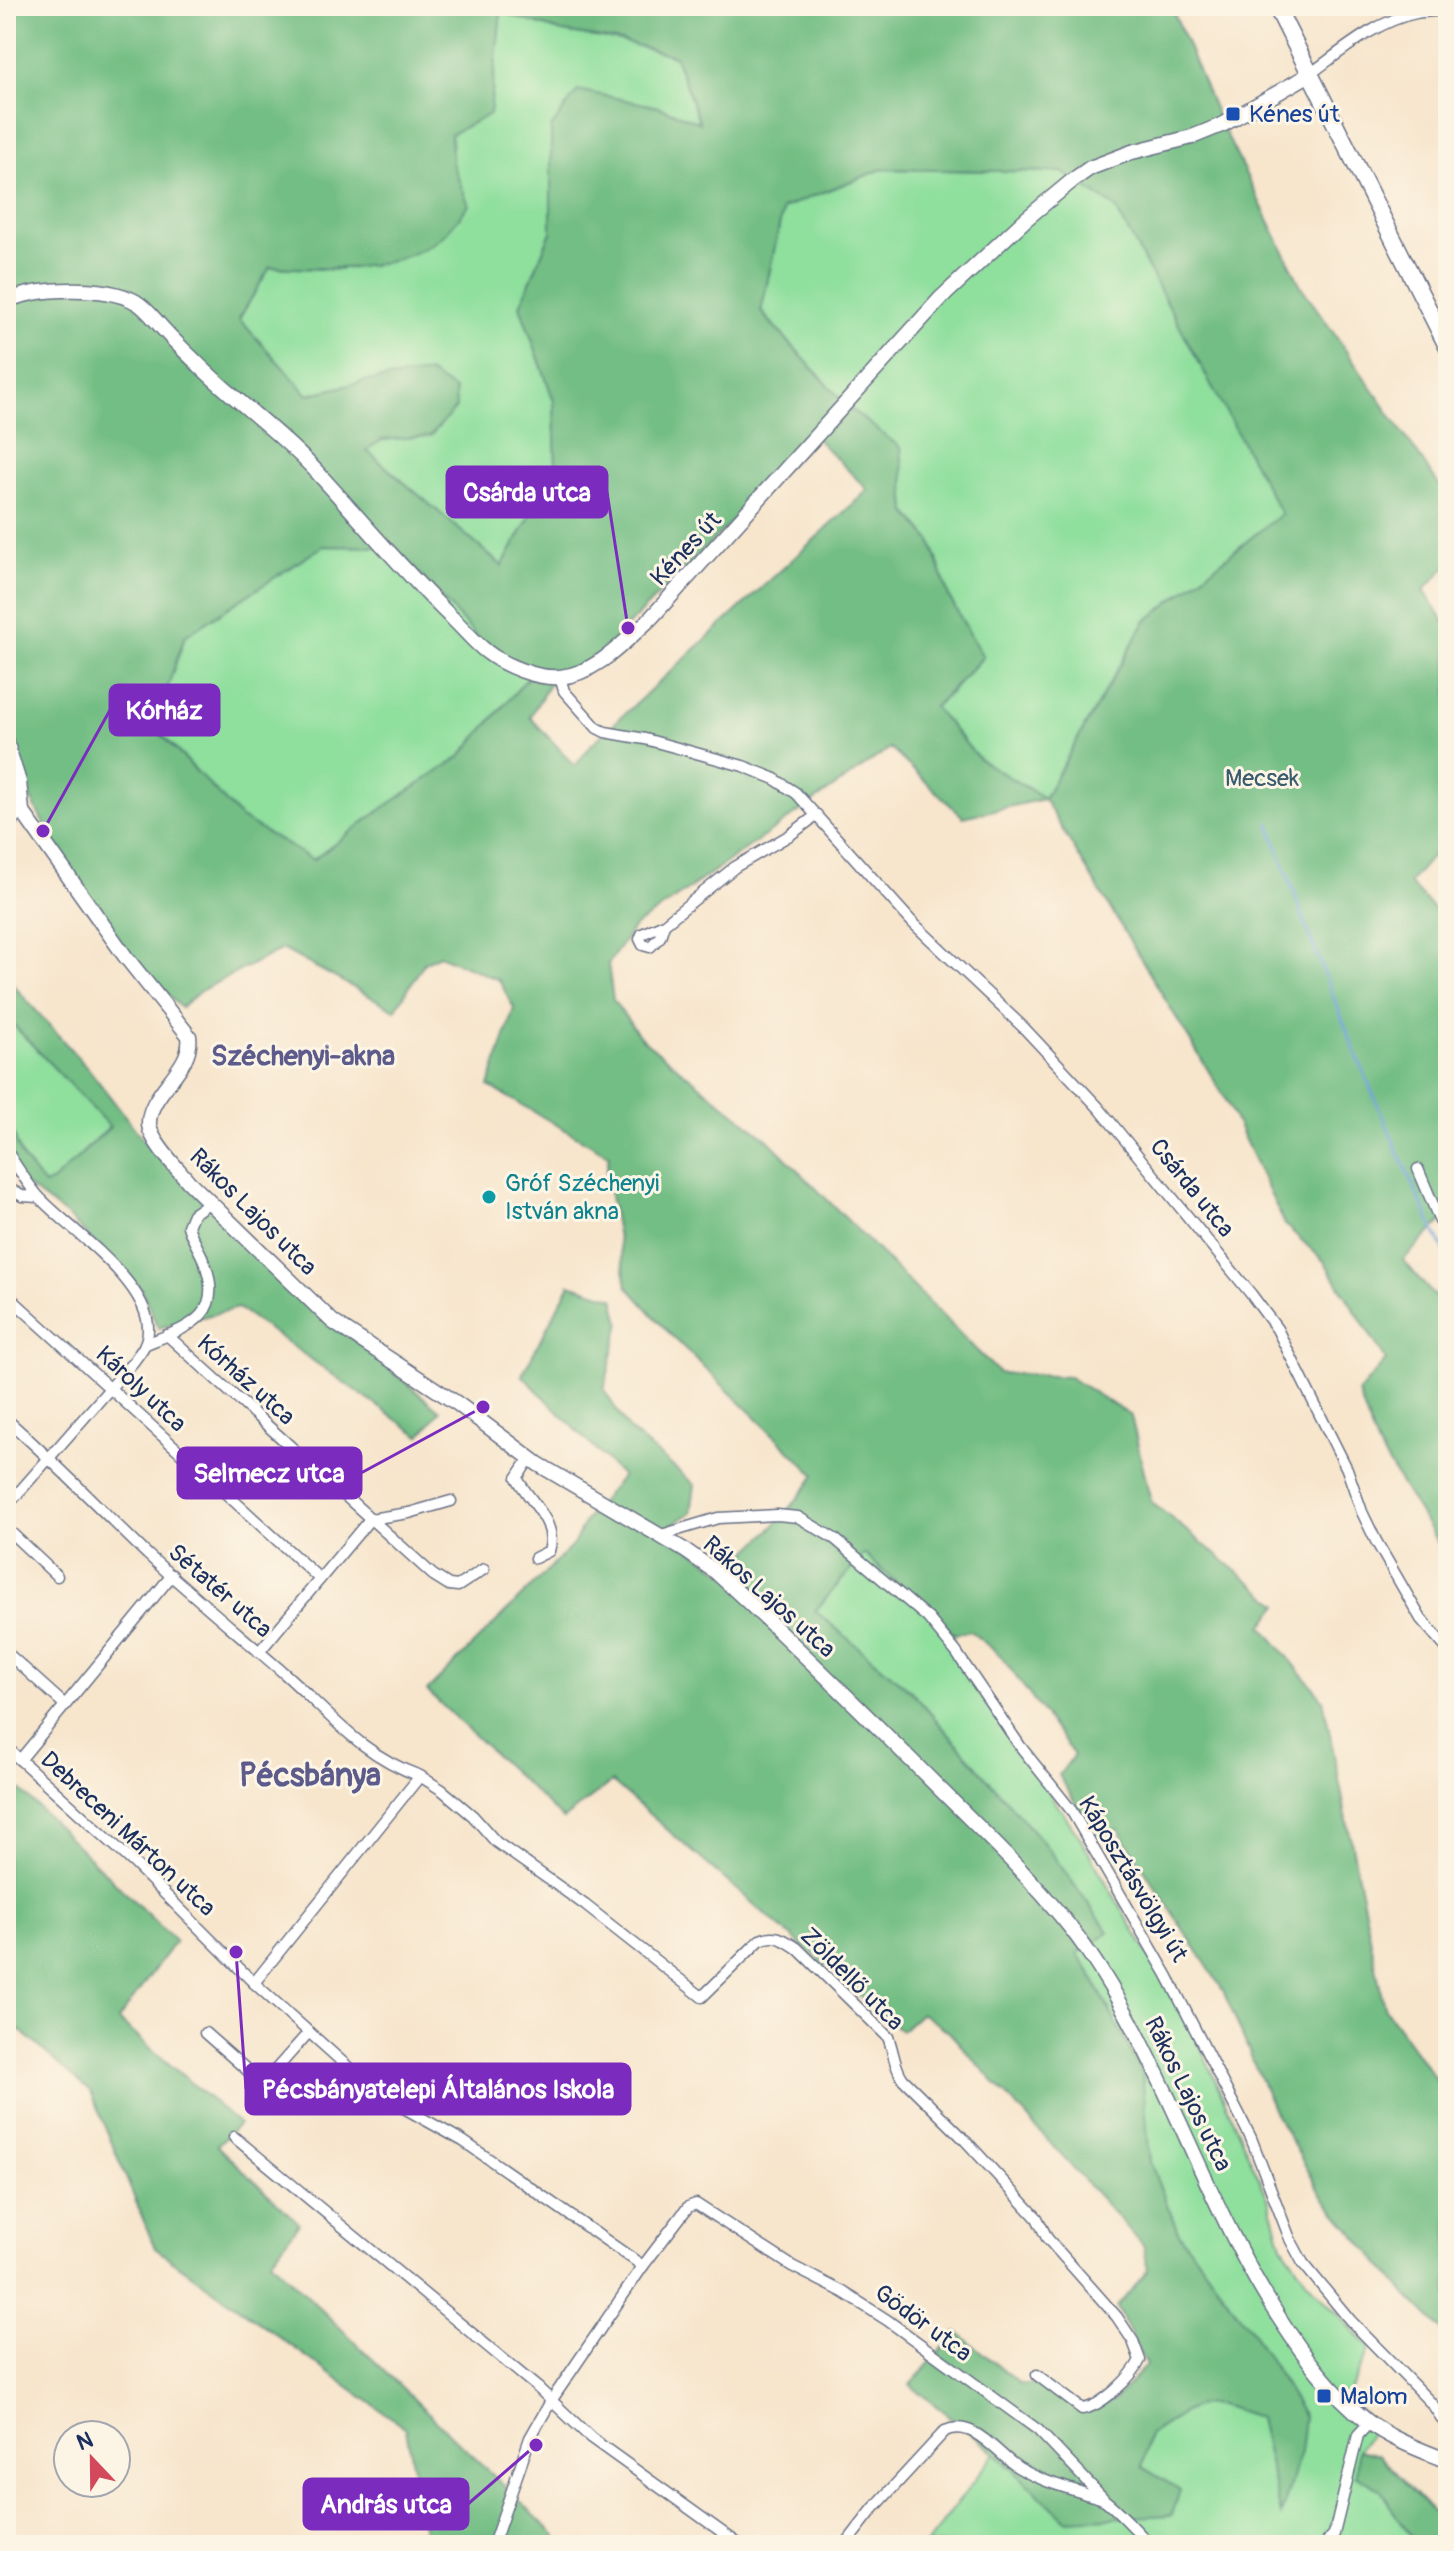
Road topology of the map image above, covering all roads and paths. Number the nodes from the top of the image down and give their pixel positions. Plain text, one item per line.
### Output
1 (1276, 6) edge
2 (1448, 10) edge
3 (1310, 74) junction
4 (6, 301) edge
5 (1448, 348) edge
6 (560, 677) junction
7 (6, 741) edge
8 (6, 769) edge
9 (19, 782) junction
10 (22, 811) junction
11 (817, 815) junction
12 (6, 828) edge
13 (664, 924) dead end
14 (6, 1150) edge
15 (1418, 1169) dead end
16 (6, 1187) edge
17 (38, 1197) junction
18 (210, 1202) junction
19 (1448, 1240) edge
20 (6, 1294) edge
21 (167, 1335) junction
22 (146, 1344) junction
23 (111, 1387) junction
24 (6, 1419) edge
25 (50, 1458) junction
26 (530, 1458) junction
27 (451, 1501) dead end
28 (6, 1507) edge
29 (370, 1519) junction
30 (6, 1528) edge
31 (658, 1536) junction
32 (535, 1558) dead end
33 (484, 1569) dead end
34 (172, 1575) junction
35 (57, 1576) dead end
36 (320, 1579) junction
37 (1448, 1650) edge
38 (6, 1652) edge
39 (259, 1652) junction
40 (64, 1704) junction
41 (6, 1747) edge
42 (20, 1760) junction
43 (420, 1776) junction
44 (254, 1983) junction
45 (309, 2032) junction
46 (205, 2033) dead end
47 (234, 2137) dead end
48 (643, 2266) junction
49 (1037, 2375) dead end
50 (551, 2401) junction
51 (1369, 2423) junction
52 (1448, 2428) edge
53 (1448, 2461) edge
54 (1103, 2498) junction
55 (493, 2545) edge
56 (740, 2545) edge
57 (845, 2545) edge
58 (1150, 2545) edge
59 (1324, 2545) edge

1 - 3 main road
2 - 3 street
3 - 5 main road
3 - 6 street, Kénes út
4 - 6 street
6 - 11 street, Csárda utca
7 - 9 street
8 - 9 street
9 - 10 street
10 - 12 street
10 - 18 street, Rákos Lajos utca
11 - 13 street
11 - 37 street, Csárda utca
14 - 17 street
15 - 19 street
16 - 17 street
17 - 22 street
18 - 21 street
18 - 26 street, Rákos Lajos utca
20 - 23 street, Károly utca
21 - 22 street
21 - 29 street, Kórház utca
22 - 23 street
23 - 25 street
23 - 36 street, Károly utca
24 - 25 street, Sétatér utca
25 - 28 street
25 - 34 street, Sétatér utca
26 - 31 street, Rákos Lajos utca
26 - 32 street
27 - 29 street
29 - 33 street, Kórház utca
29 - 36 street
30 - 35 street
31 - 51 street, Rákos Lajos utca
31 - 52 street, Káposztásvölgyi út
34 - 39 street, Sétatér utca
34 - 40 street
36 - 39 street
38 - 40 street
39 - 43 street, Sétatér utca
40 - 42 street
41 - 42 street, Debreceni Márton utca
42 - 44 street, Debreceni Márton utca
43 - 44 street
43 - 49 street, Zöldellő utca
44 - 45 street, Debreceni Márton utca
45 - 46 street
45 - 48 street, Debreceni Márton utca
47 - 50 street
48 - 50 street
48 - 54 street, Gödör utca
50 - 55 street
50 - 56 street
51 - 53 street, Rákos Lajos utca
51 - 59 street
54 - 57 street
54 - 58 street, Gödör utca

